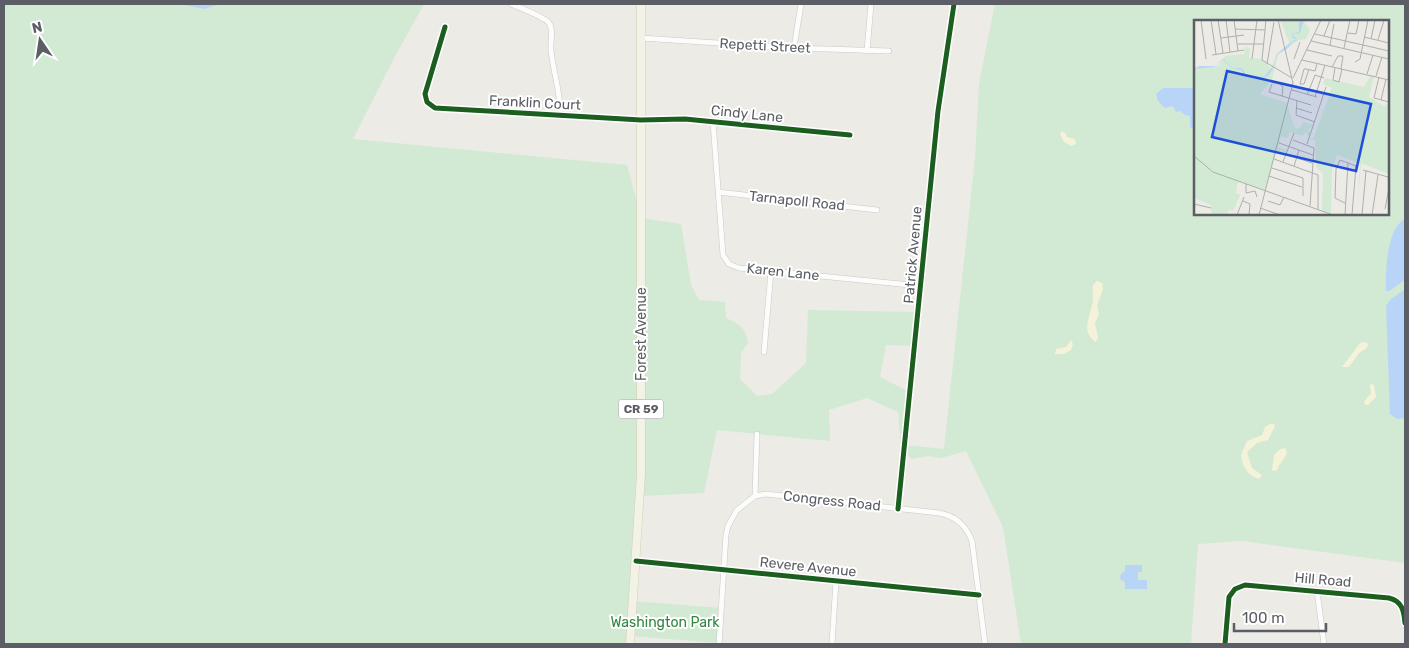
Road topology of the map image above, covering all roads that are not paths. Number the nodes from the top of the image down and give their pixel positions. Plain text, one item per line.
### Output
1 (511, 4) edge
2 (641, 4) edge
3 (801, 4) edge
4 (871, 4) edge
5 (954, 4) edge
6 (445, 26) dead end
7 (641, 38) junction
8 (794, 48) junction
9 (867, 51) junction
10 (890, 51) dead end
11 (560, 115) junction
12 (641, 120) junction
13 (713, 122) junction
14 (850, 135) dead end
15 (718, 192) junction
16 (877, 210) dead end
17 (772, 271) junction
18 (921, 286) junction
19 (764, 352) dead end
20 (757, 434) dead end
21 (754, 496) junction
22 (898, 508) junction
23 (636, 561) junction
24 (724, 570) junction
25 (836, 581) junction
26 (1317, 591) junction
27 (979, 595) junction
28 (1405, 623) edge
29 (630, 644) edge
30 (719, 644) edge
31 (832, 644) edge
32 (985, 644) edge
33 (1225, 644) edge
34 (1324, 644) edge

1 - 11 street
2 - 7 main road, CR 59
3 - 8 street
4 - 9 street
5 - 18 street, Patrick Avenue
6 - 11 street, Franklin Court
7 - 8 street, Repetti Street
7 - 12 main road, CR 59
8 - 9 street, Repetti Street
9 - 10 street, Repetti Street
11 - 12 street, Franklin Court
12 - 13 street, Cindy Lane
12 - 23 main road, Forest Avenue / CR 59
13 - 14 street, Cindy Lane
13 - 15 street, Karen Lane
15 - 16 street, Tarnapoll Road
15 - 17 street, Karen Lane
17 - 18 street, Karen Lane
17 - 19 street
18 - 22 street, Patrick Avenue
20 - 21 street
21 - 22 street, Congress Road
21 - 24 street
22 - 27 street, Congress Road
23 - 24 street, Revere Avenue
23 - 29 main road, Forest Avenue / CR 59
24 - 25 street, Revere Avenue
24 - 30 street
25 - 27 street, Revere Avenue
25 - 31 street
26 - 28 street, Hill Road
26 - 33 street, Hill Road
26 - 34 street
27 - 32 street, Congress Road

